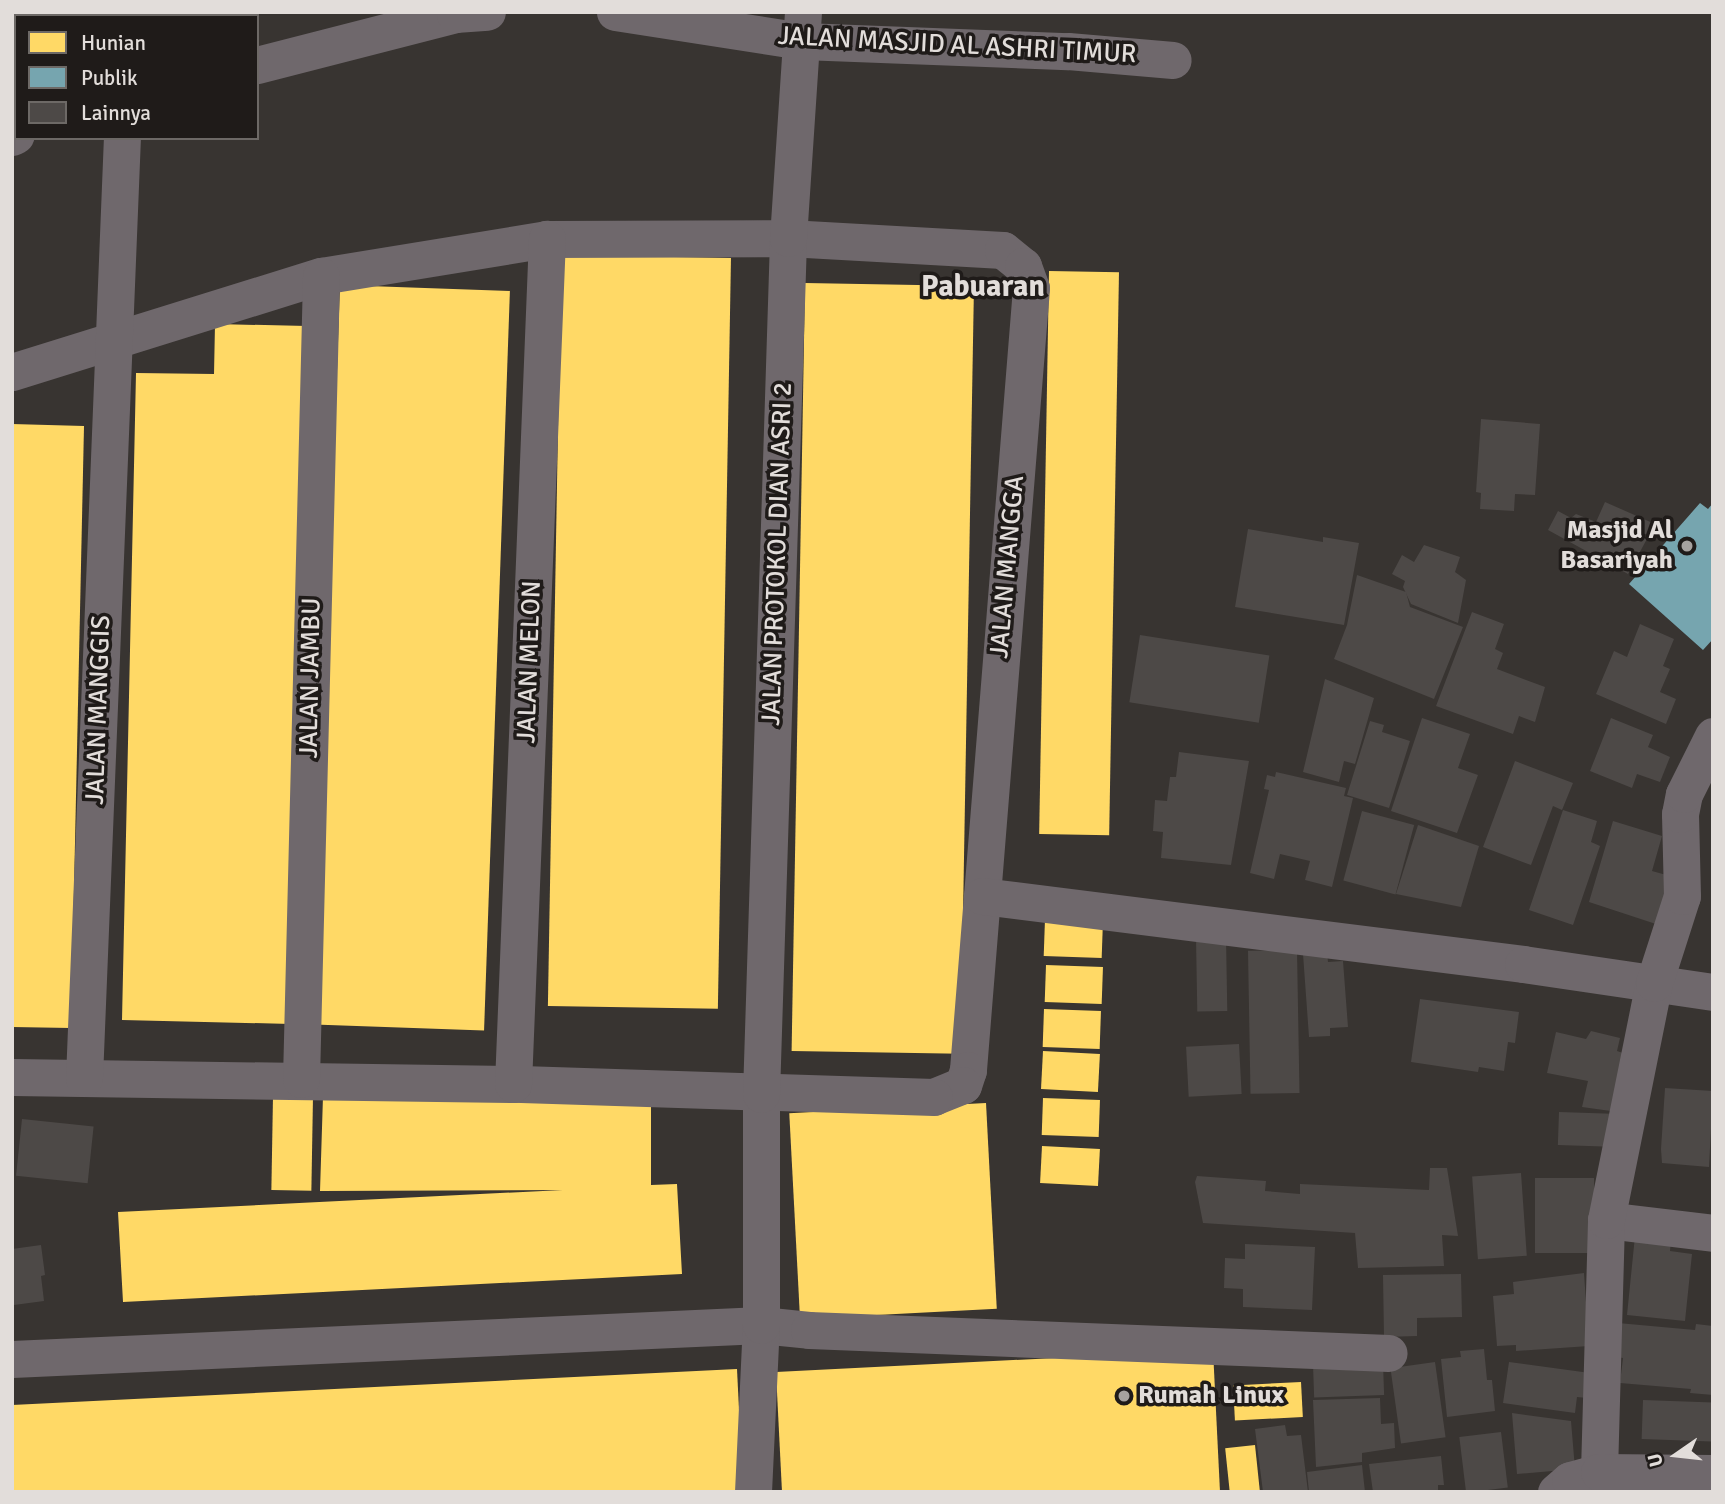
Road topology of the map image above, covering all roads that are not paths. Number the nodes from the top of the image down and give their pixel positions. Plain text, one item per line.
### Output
1 (486, 12) edge
2 (615, 12) edge
3 (803, 23) edge
4 (1174, 60) dead end
5 (259, 64) edge
6 (122, 140) edge
7 (788, 238) junction
8 (547, 239) junction
9 (321, 276) junction
10 (113, 343) junction
11 (12, 372) edge
12 (1713, 736) edge
13 (982, 896) junction
14 (1654, 983) junction
15 (1713, 992) edge
16 (12, 1077) edge
17 (84, 1078) junction
18 (301, 1079) junction
19 (513, 1084) junction
20 (761, 1094) junction
21 (1606, 1220) junction
22 (1713, 1233) edge
23 (761, 1325) junction
24 (1389, 1353) dead end
25 (12, 1359) edge
26 (1599, 1472) junction
27 (1713, 1473) edge
28 (753, 1492) edge
29 (1556, 1492) edge

1 - 5 street
2 - 3 street, JALAN MASJID AL ASHRI TIMUR
3 - 4 street, JALAN MASJID AL ASHRI TIMUR
3 - 7 street, JALAN PROTOKOL DIAN ASRI 2
6 - 10 street, JALAN MANGGIS
7 - 8 street
7 - 13 street, JALAN MANGGA
7 - 20 street, JALAN PROTOKOL DIAN ASRI 2
8 - 9 street
8 - 19 street, JALAN MELON
9 - 10 street
9 - 18 street, JALAN JAMBU
10 - 11 street
10 - 17 street, JALAN MANGGIS
12 - 14 street
13 - 14 street
13 - 20 street, JALAN MANGGA
14 - 15 street
14 - 21 street
16 - 17 street
17 - 18 street
18 - 19 street
19 - 20 street
20 - 23 street, JALAN PROTOKOL DIAN ASRI 2
21 - 22 street
21 - 26 street
23 - 24 street
23 - 25 street
23 - 28 street, JALAN PROTOKOL DIAN ASRI 2
26 - 27 street
26 - 29 street

